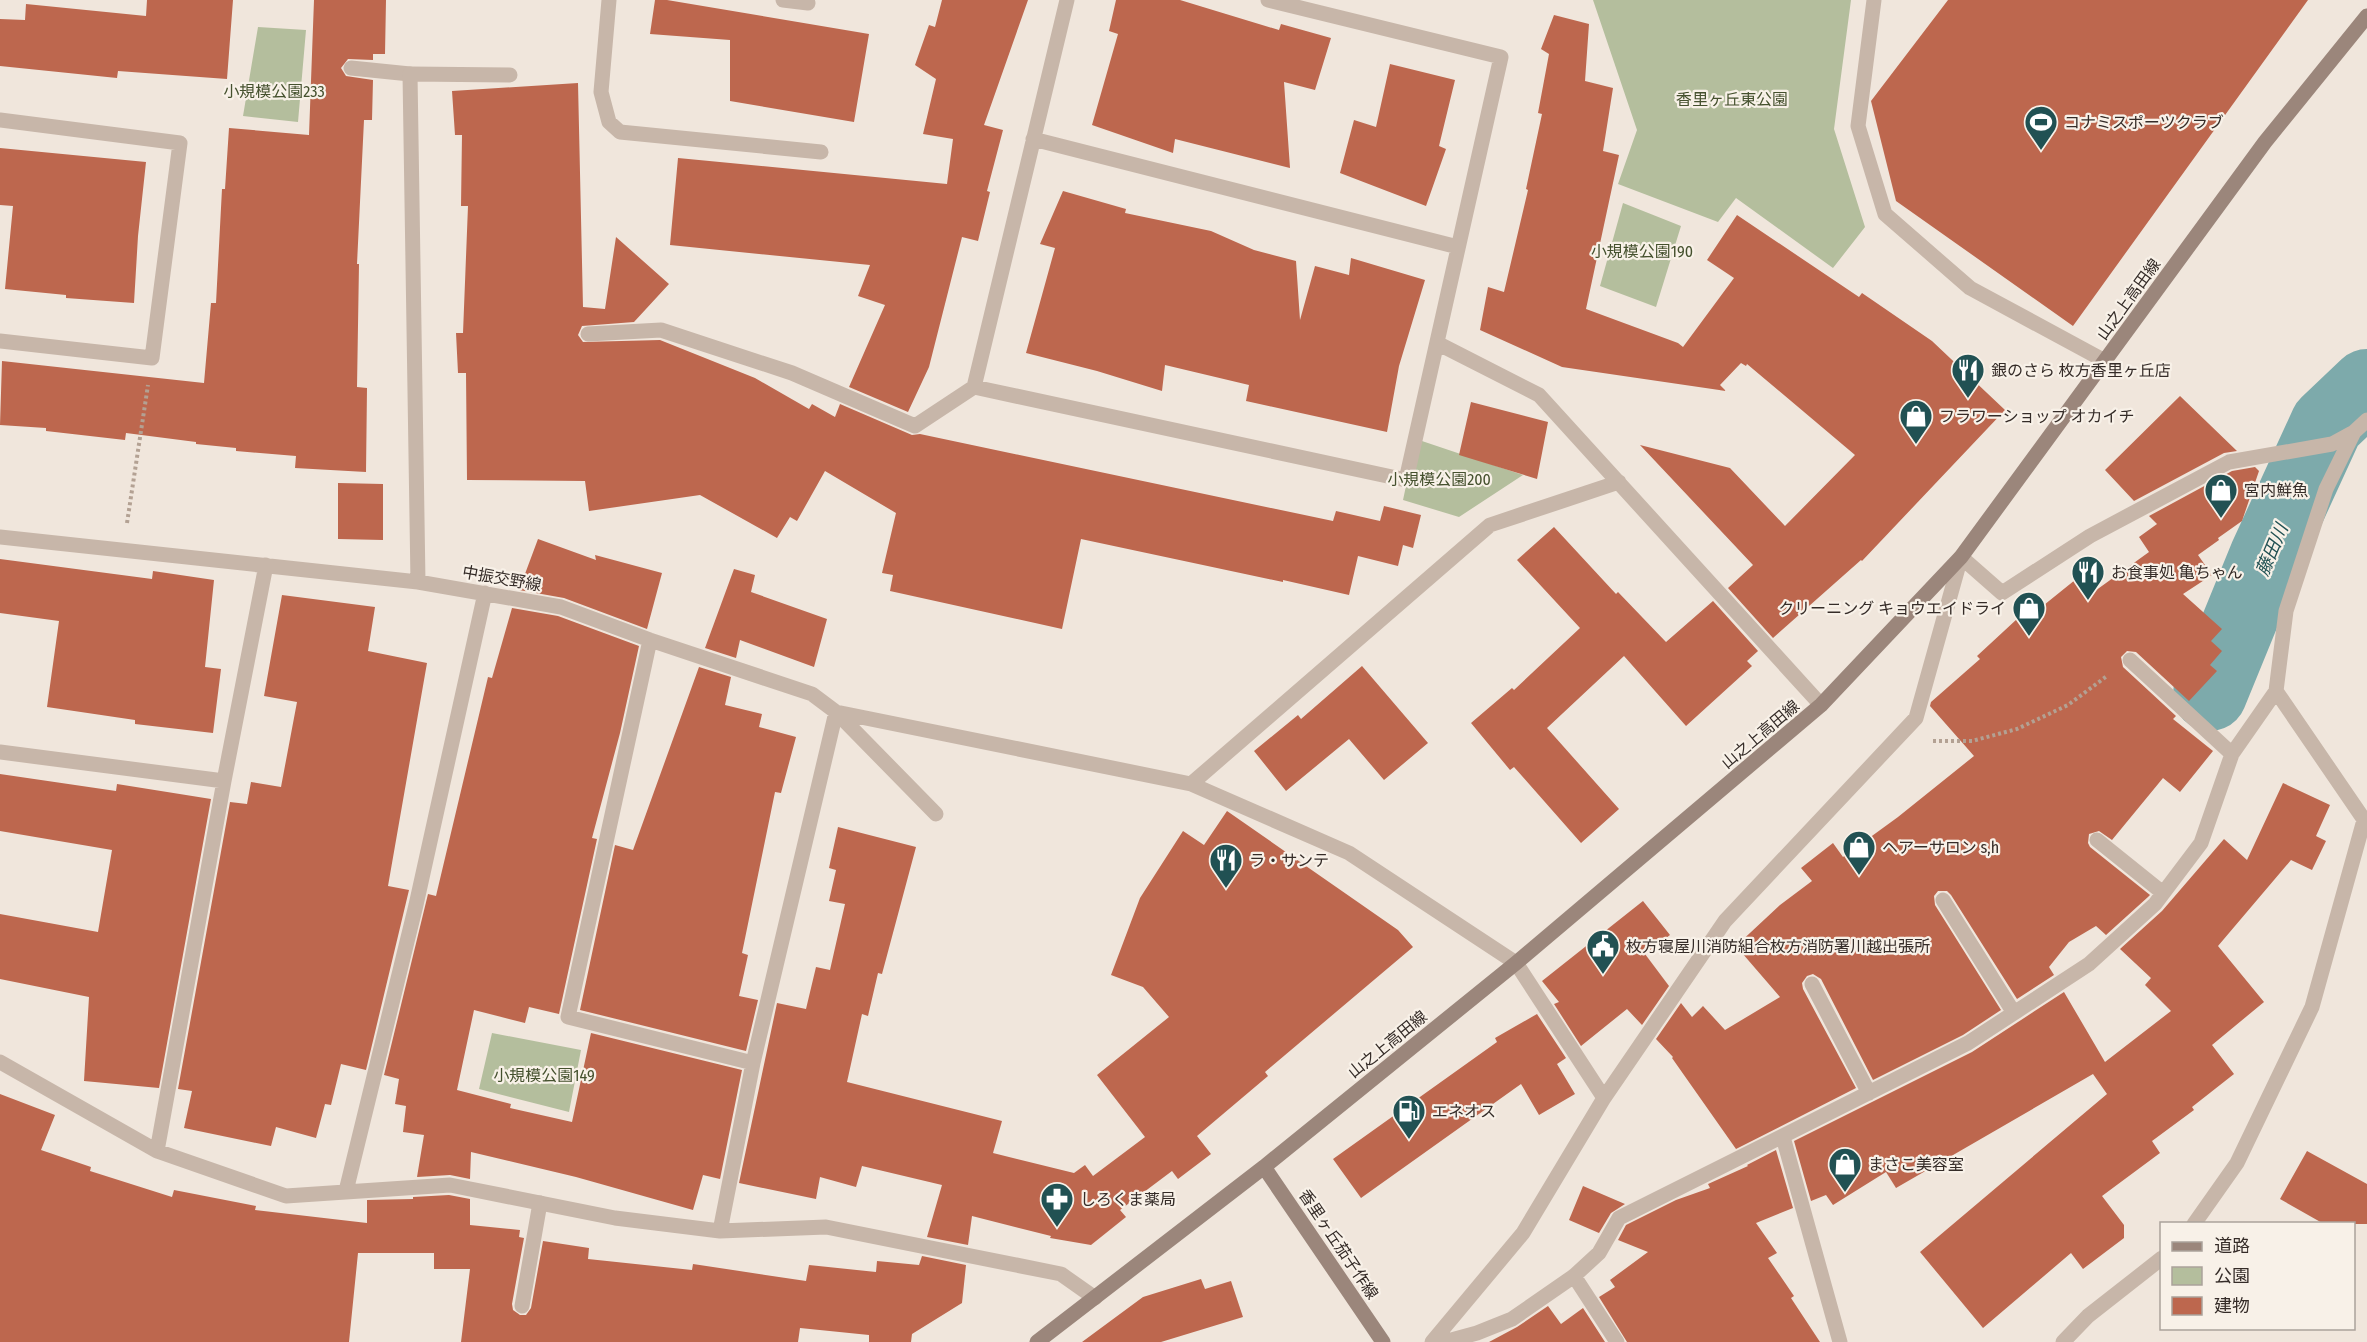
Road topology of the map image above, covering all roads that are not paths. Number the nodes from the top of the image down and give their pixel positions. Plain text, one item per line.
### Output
1 (609, 0) edge
2 (783, 0) edge
3 (1067, 0) edge
4 (1268, 0) edge
5 (1874, 0) edge
6 (808, 3) dead end
7 (2367, 16) edge
8 (351, 69) dead end
9 (410, 74) junction
10 (510, 75) dead end
11 (0, 120) edge
12 (1033, 139) junction
13 (821, 152) dead end
14 (1458, 247) junction
15 (588, 333) dead end
16 (0, 342) edge
17 (1437, 343) junction
18 (2105, 361) junction
19 (974, 387) junction
20 (2367, 420) edge
21 (2354, 432) junction
22 (1619, 482) junction
23 (0, 537) edge
24 (1961, 557) junction
25 (266, 565) junction
26 (418, 582) junction
27 (485, 593) junction
28 (650, 640) junction
29 (2130, 660) road end
30 (2276, 691) junction
31 (1821, 705) junction
32 (836, 711) junction
33 (0, 752) edge
34 (2232, 754) junction
35 (224, 781) junction
36 (1191, 784) junction
37 (936, 814) dead end
38 (2365, 822) edge
39 (2097, 840) dead end
40 (2163, 893) junction
41 (1943, 900) dead end
42 (1516, 963) junction
43 (1812, 984) dead end
44 (2014, 1013) junction
45 (0, 1062) edge
46 (753, 1063) junction
47 (1869, 1093) junction
48 (1604, 1098) junction
49 (1783, 1137) junction
50 (157, 1151) junction
51 (1264, 1167) junction
52 (346, 1191) junction
53 (540, 1203) junction
54 (2195, 1222) edge
55 (720, 1231) junction
56 (2160, 1260) edge
57 (1574, 1276) junction
58 (1095, 1298) junction
59 (522, 1306) dead end
60 (1037, 1342) edge
61 (1383, 1342) edge
62 (1432, 1342) edge
63 (1444, 1342) edge
64 (1617, 1342) edge
65 (1840, 1342) edge
66 (2062, 1342) edge

1 - 13 street
2 - 6 street
3 - 12 street
4 - 14 street
5 - 18 street
7 - 18 street, 山之上高田線
8 - 9 street
9 - 10 street
9 - 26 street
11 - 16 street
12 - 14 street
12 - 19 street
14 - 17 street
15 - 19 street
17 - 19 street
17 - 22 street
18 - 24 street, 山之上高田線
20 - 21 street
21 - 24 street
21 - 30 street
22 - 31 street
22 - 36 street
23 - 25 street, 中振交野線
24 - 31 street, 山之上高田線
24 - 48 street
25 - 26 street, 中振交野線
25 - 35 street
26 - 27 street, 中振交野線
27 - 28 street, 中振交野線
27 - 52 street
28 - 32 street, 中振交野線
28 - 46 street
29 - 34 street
30 - 34 street
30 - 38 street
31 - 42 street, 山之上高田線
32 - 36 street
32 - 37 street, 中振交野線
32 - 46 street
33 - 35 street
34 - 40 street
35 - 50 street
36 - 42 street
38 - 54 street
39 - 40 street
40 - 44 street
41 - 44 street
42 - 48 street
42 - 51 street, 山之上高田線
43 - 47 street
44 - 47 street
45 - 50 street
46 - 55 street
47 - 49 street
48 - 62 street
49 - 57 street
49 - 65 street
50 - 52 street
51 - 58 street, 山之上高田線
51 - 61 street, 香里ヶ丘茄子作線
52 - 53 street
53 - 55 street
53 - 59 street
55 - 58 street
56 - 66 street
57 - 63 street
57 - 64 street
58 - 60 street, 山之上高田線

